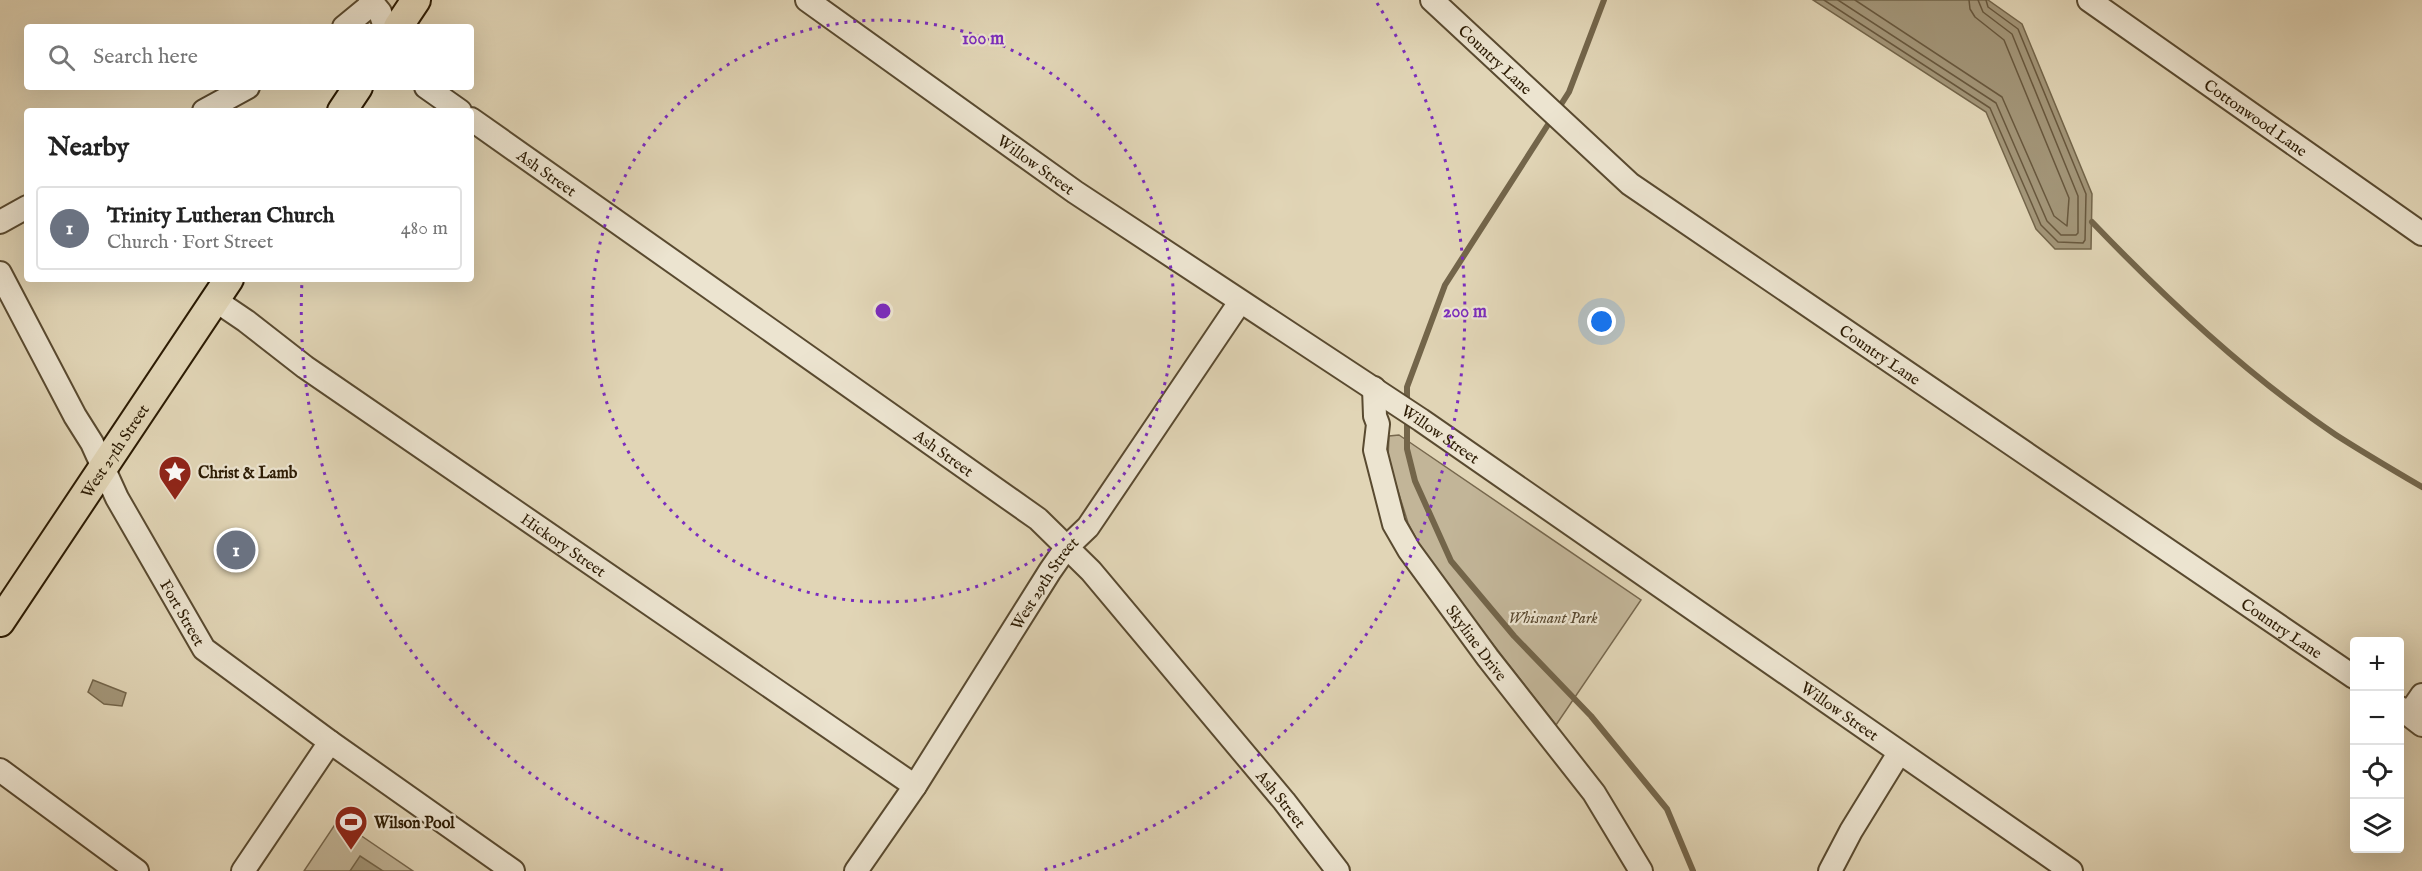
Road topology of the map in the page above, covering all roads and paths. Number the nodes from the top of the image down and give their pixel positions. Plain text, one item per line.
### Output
1 (417, 0) edge
2 (807, 0) edge
3 (1432, 0) edge
4 (2090, 0) edge
5 (371, 2) edge
6 (348, 24) edge
7 (384, 24) edge
8 (400, 24) edge
9 (242, 90) edge
10 (430, 90) edge
11 (210, 108) edge
12 (456, 108) edge
13 (474, 120) edge
14 (24, 209) edge
15 (0, 222) edge
16 (2422, 234) edge
17 (0, 273) edge
18 (222, 289) edge
19 (1240, 302) junction
20 (1380, 393) junction
21 (104, 467) junction
22 (1066, 548) junction
23 (0, 622) edge
24 (2350, 674) edge
25 (2422, 695) edge
26 (2410, 716) edge
27 (330, 742) junction
28 (1899, 753) junction
29 (0, 770) edge
30 (915, 786) junction
31 (137, 871) edge
32 (243, 871) edge
33 (513, 871) edge
34 (856, 871) edge
35 (1338, 871) edge
36 (1641, 871) edge
37 (1830, 871) edge
38 (2071, 871) edge

1 - 8 main road
2 - 19 street, Willow Street
3 - 24 street, Country Lane
4 - 16 street, Cottonwood Lane
5 - 6 street
5 - 7 street
9 - 11 street
10 - 12 street
13 - 22 street, Ash Street
14 - 15 street
17 - 21 street, Fort Street
18 - 21 main road, West 27th Street
18 - 30 street, Hickory Street
19 - 20 street, Willow Street
19 - 22 street, West 29th Street
20 - 28 street, Willow Street
20 - 36 street, Skyline Drive
21 - 23 main road, West 27th Street
21 - 27 street, Fort Street
22 - 30 street, West 29th Street
22 - 35 street, Ash Street
25 - 26 street
27 - 32 street
27 - 33 street, Fort Street
28 - 37 street
28 - 38 street, Willow Street
29 - 31 street
30 - 34 street, West 29th Street

